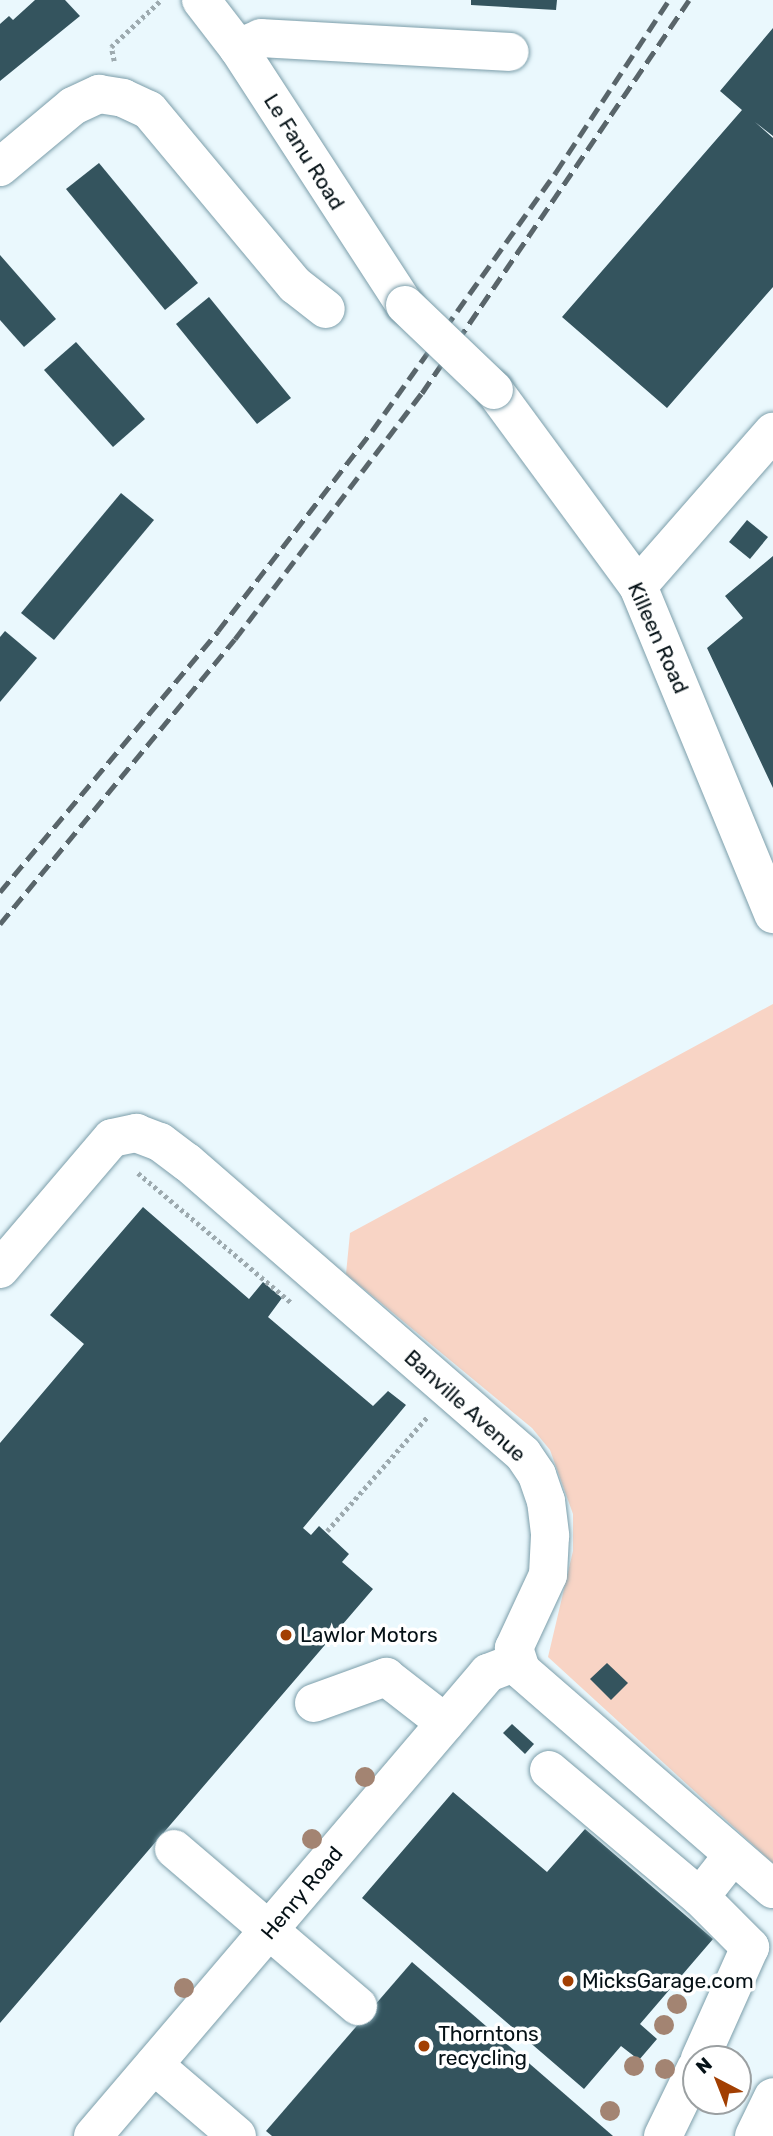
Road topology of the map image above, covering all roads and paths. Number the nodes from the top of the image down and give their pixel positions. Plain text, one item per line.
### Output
1 (161, 0) edge
2 (201, 0) edge
3 (238, 48) junction
4 (510, 52) dead end
5 (123, 98) junction
6 (0, 167) edge
7 (326, 309) dead end
8 (494, 390) joint
9 (773, 432) edge
10 (638, 586) junction
11 (773, 914) edge
12 (0, 1269) edge
13 (451, 1389) junction
14 (327, 1531) dead end
15 (517, 1662) junction
16 (314, 1703) dead end
17 (445, 1723) junction
18 (549, 1770) dead end
19 (174, 1849) dead end
20 (733, 1856) junction
21 (773, 1889) edge
22 (699, 1897) junction
23 (270, 1931) junction
24 (358, 2006) dead end
25 (706, 2045) edge
26 (154, 2065) junction
27 (682, 2097) edge
28 (773, 2097) edge
29 (93, 2136) edge
30 (237, 2136) edge
31 (663, 2136) edge
32 (754, 2136) edge

1 - 5 path
2 - 3 street, Le Fanu Road
3 - 4 street
3 - 8 street, Le Fanu Road, bridge
5 - 6 street
5 - 7 street
8 - 10 street, Killeen Road
9 - 10 street
10 - 11 street, Killeen Road
12 - 13 street, Banville Avenue
13 - 14 path
13 - 15 street, Banville Avenue
15 - 17 street, Henry Road
15 - 20 street
16 - 17 street
17 - 23 street, Henry Road
18 - 22 street
19 - 23 street
20 - 21 street
20 - 22 street
22 - 25 street
23 - 24 street
23 - 26 street, Henry Road
26 - 29 street, Henry Road
26 - 30 street
27 - 31 street
28 - 32 street

